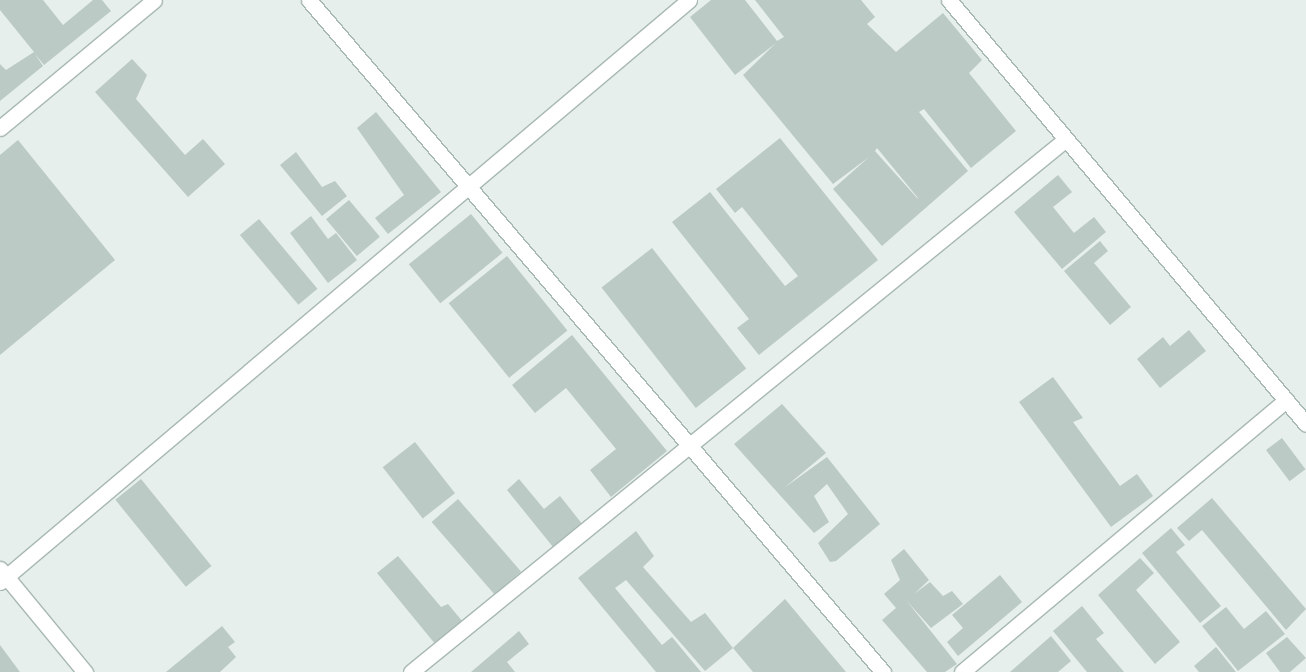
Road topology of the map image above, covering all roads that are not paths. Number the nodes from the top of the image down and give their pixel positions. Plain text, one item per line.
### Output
1 (154, 0) edge
2 (310, 0) edge
3 (690, 0) edge
4 (949, 0) edge
5 (0, 128) edge
6 (1066, 139) junction
7 (471, 184) junction
8 (1286, 400) junction
9 (1306, 424) edge
10 (691, 444) junction
11 (2, 576) edge
12 (85, 672) edge
13 (411, 672) edge
14 (884, 672) edge
15 (962, 672) edge

1 - 5 street
2 - 7 street
3 - 7 street
4 - 6 street
6 - 8 street
6 - 10 street
7 - 10 street
7 - 11 street
8 - 9 street
8 - 15 street
10 - 13 street
10 - 14 street
11 - 12 street

